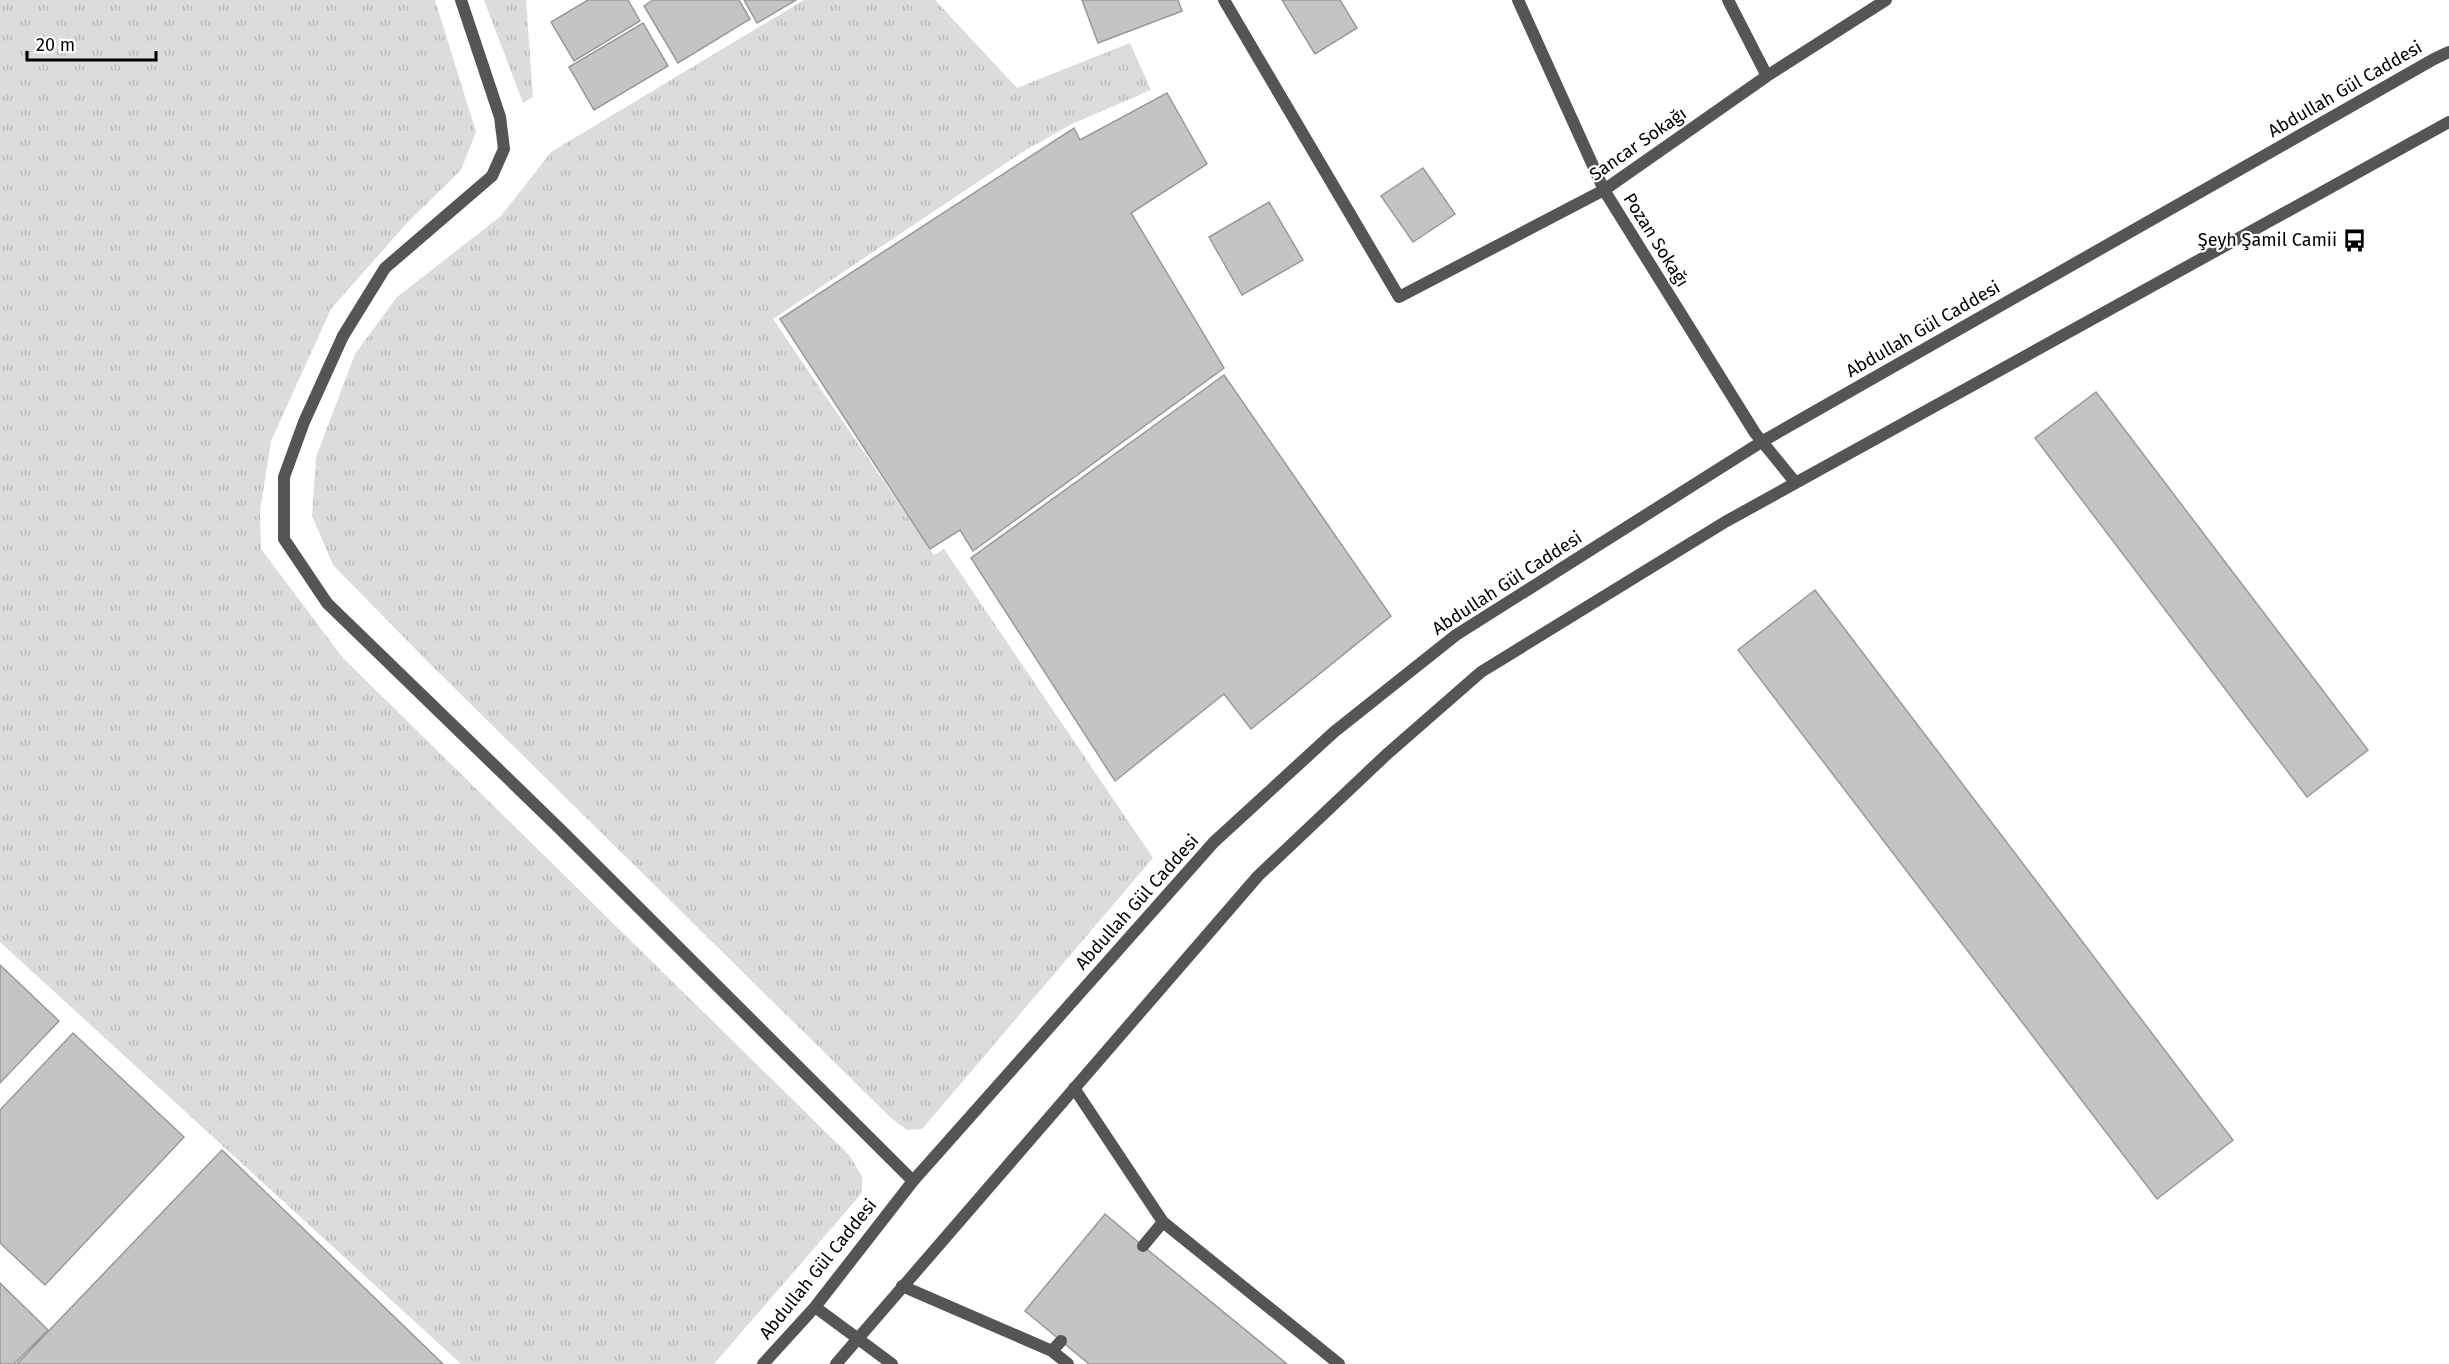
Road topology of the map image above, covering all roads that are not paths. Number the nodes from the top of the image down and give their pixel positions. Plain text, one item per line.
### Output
1 (461, 0) edge
2 (1224, 0) edge
3 (1518, 0) edge
4 (1728, 0) edge
5 (1886, 0) edge
6 (2449, 52) edge
7 (1767, 76) junction
8 (2449, 122) edge
9 (1604, 190) junction
10 (1763, 441) junction
11 (1795, 482) junction
12 (1074, 1088) junction
13 (913, 1181) junction
14 (1164, 1222) junction
15 (1143, 1246) dead end
16 (902, 1286) junction
17 (815, 1307) junction
18 (857, 1338) junction
19 (1061, 1341) dead end
20 (1052, 1351) junction
21 (763, 1364) edge
22 (836, 1364) edge
23 (892, 1364) edge
24 (1068, 1364) edge
25 (1339, 1364) edge

1 - 13 street
2 - 9 street, Sancar Sokağı
3 - 9 street, Pozan Sokağı
4 - 7 street
5 - 7 street, Sancar Sokağı
6 - 10 street, Abdullah Gül Caddesi
7 - 9 street, Sancar Sokağı
8 - 11 street
9 - 10 street, Pozan Sokağı
10 - 11 street, Pozan Sokağı
10 - 13 street, Abdullah Gül Caddesi
11 - 12 street
12 - 14 street
12 - 16 street
13 - 17 street, Abdullah Gül Caddesi
14 - 15 street
14 - 25 street
16 - 18 street
16 - 20 street
17 - 18 street
17 - 21 street, Abdullah Gül Caddesi
18 - 22 street
18 - 23 street
19 - 20 street
20 - 24 street

